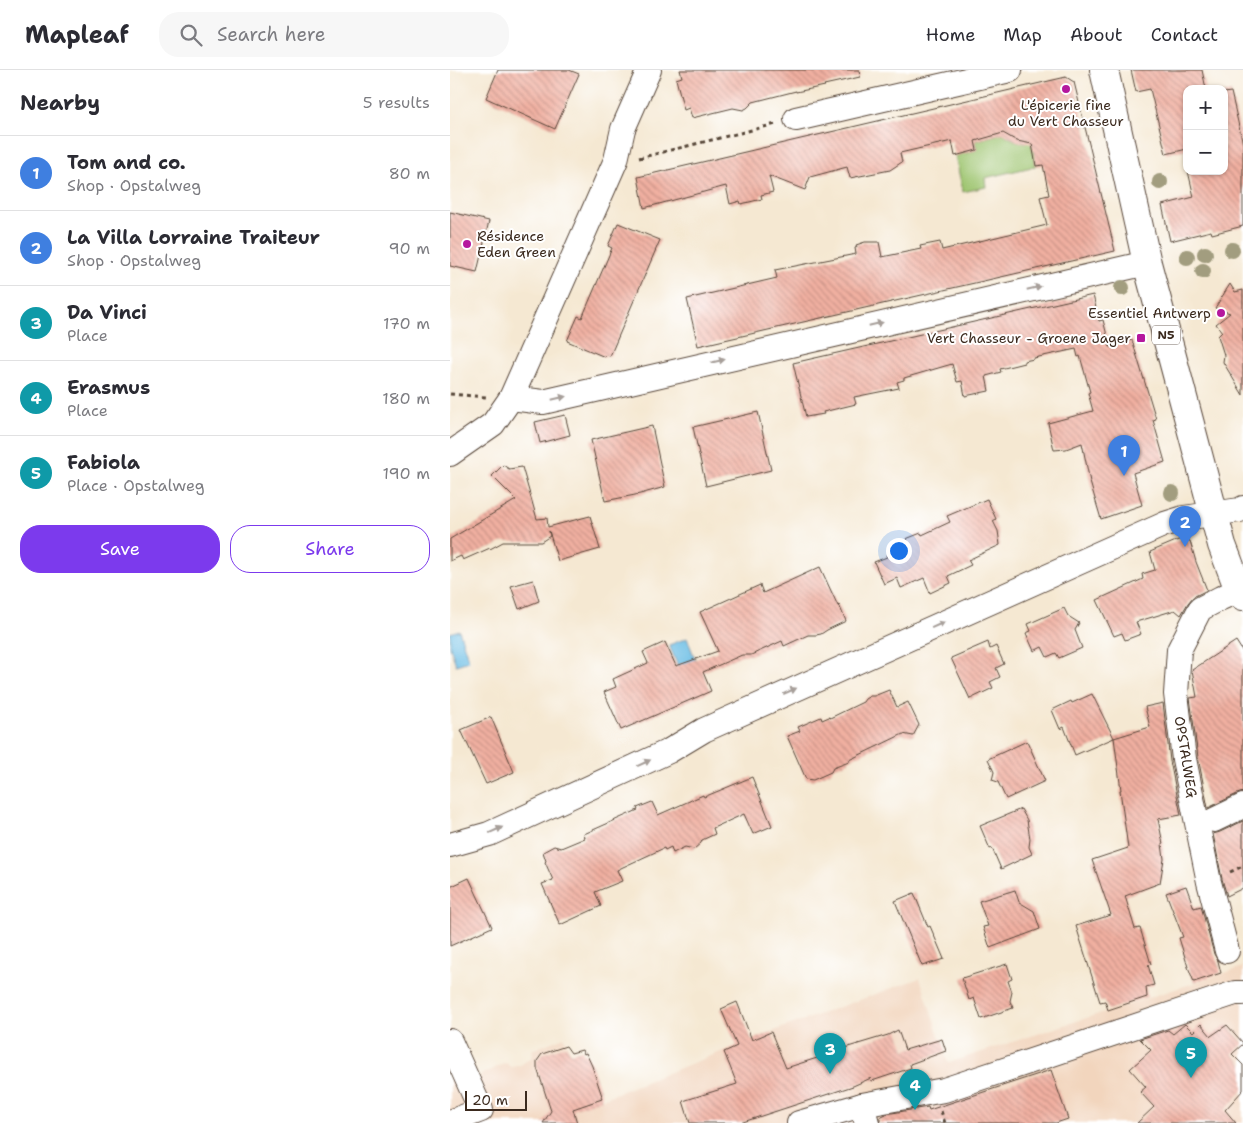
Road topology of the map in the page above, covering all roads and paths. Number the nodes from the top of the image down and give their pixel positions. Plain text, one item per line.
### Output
1 (649, 70) edge
2 (1010, 70) edge
3 (1104, 70) edge
4 (796, 119) joint
5 (616, 160) junction
6 (1147, 263) junction
7 (450, 394) edge
8 (511, 398) junction
9 (450, 454) edge
10 (1243, 508) edge
11 (1214, 513) junction
12 (1241, 593) edge
13 (1243, 806) edge
14 (1214, 820) dead end
15 (450, 845) edge
16 (1227, 951) dead end
17 (1243, 993) edge
18 (450, 1041) edge
19 (865, 1114) edge
20 (484, 1116) edge
21 (450, 1122) edge
22 (799, 1123) edge

1 - 5 street
2 - 4 street
3 - 6 main road, N5
4 - 5 path
5 - 8 street
8 -> 6 street
6 - 11 main road, N5
7 - 8 path
8 - 9 street
10 - 11 street
11 - 12 main road, N5
15 -> 11 street
12 - 16 street, OPSTALWEG
13 - 14 street
17 - 19 street
18 - 20 street
19 - 22 street
20 - 21 street

